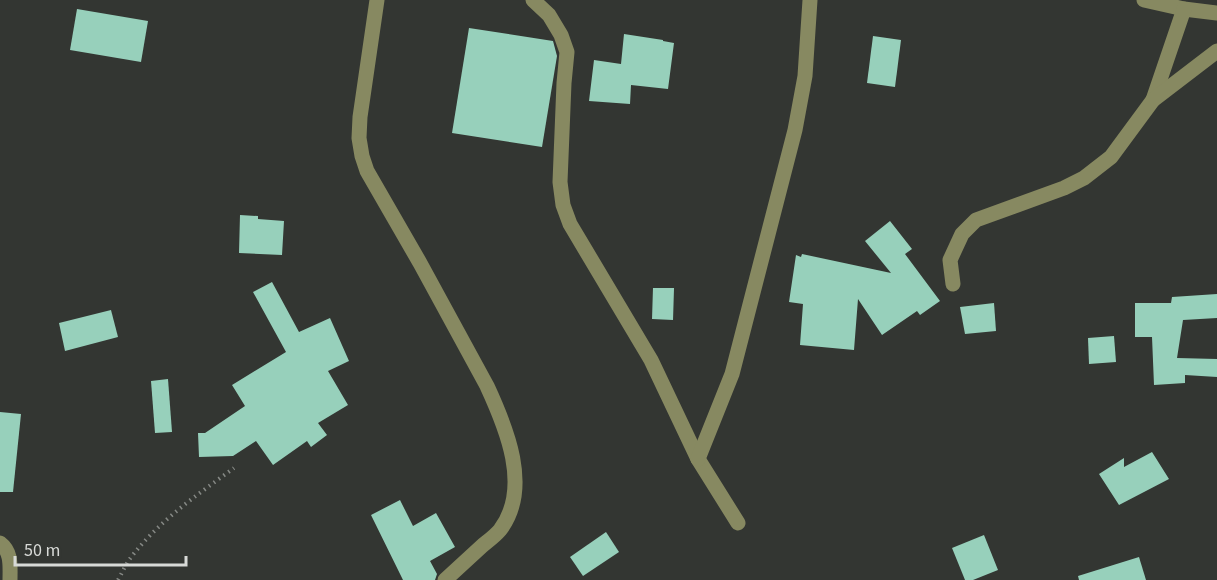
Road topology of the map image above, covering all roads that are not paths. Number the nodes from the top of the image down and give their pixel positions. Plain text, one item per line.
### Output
1 (377, 0) edge
2 (533, 0) edge
3 (810, 0) edge
4 (1144, 0) edge
5 (1184, 9) junction
6 (1217, 13) edge
7 (1216, 53) edge
8 (1153, 100) junction
9 (953, 284) dead end
10 (698, 459) junction
11 (738, 523) dead end
12 (0, 543) edge
13 (10, 580) edge
14 (445, 580) edge

1 - 14 street
2 - 10 street
3 - 10 street
4 - 5 street
5 - 6 street
5 - 8 street
7 - 8 street
8 - 9 street
10 - 11 street
12 - 13 street

